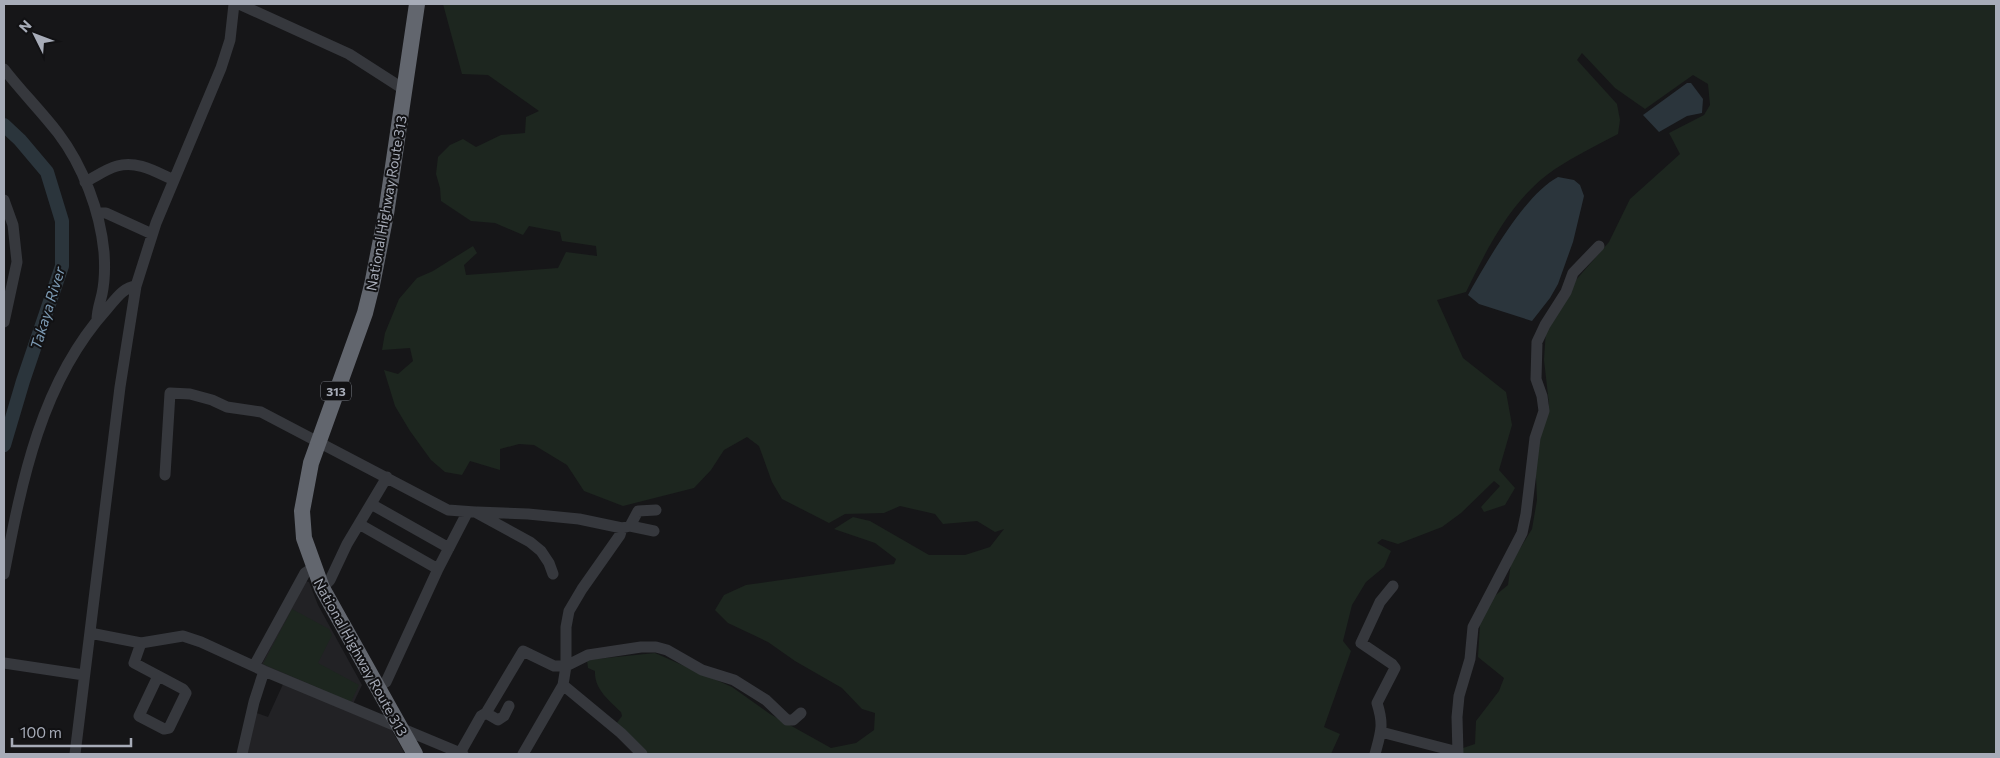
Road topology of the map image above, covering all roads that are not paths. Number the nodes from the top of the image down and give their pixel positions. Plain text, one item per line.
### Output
1 (234, 4) edge
2 (239, 4) edge
3 (417, 4) edge
4 (4, 69) edge
5 (405, 90) junction
6 (174, 180) junction
7 (85, 182) junction
8 (4, 200) edge
9 (97, 213) junction
10 (8, 224) edge
11 (152, 234) junction
12 (1598, 246) dead end
13 (136, 286) junction
14 (98, 320) junction
15 (4, 322) edge
16 (317, 442) junction
17 (165, 475) dead end
18 (387, 477) junction
19 (371, 504) junction
20 (656, 510) dead end
21 (471, 513) junction
22 (359, 524) junction
23 (626, 527) junction
24 (654, 531) dead end
25 (449, 548) junction
26 (314, 568) junction
27 (438, 569) junction
28 (4, 574) edge
29 (553, 574) dead end
30 (1393, 586) dead end
31 (322, 588) junction
32 (90, 633) junction
33 (142, 643) junction
34 (4, 663) edge
35 (566, 666) junction
36 (259, 669) junction
37 (84, 675) junction
38 (158, 676) junction
39 (563, 685) junction
40 (377, 687) junction
41 (509, 706) dead end
42 (486, 713) junction
43 (801, 713) dead end
44 (400, 727) junction
45 (1381, 732) junction
46 (1419, 742) junction
47 (1458, 753) edge
48 (74, 754) edge
49 (242, 754) edge
50 (415, 754) edge
51 (461, 754) edge
52 (523, 754) edge
53 (642, 754) edge
54 (1375, 754) edge
55 (1418, 754) edge

1 - 6 street
2 - 5 street
3 - 5 highway, National Highway Route 313 / 313
4 - 7 street
5 - 16 highway, National Highway Route 313 / 313
6 - 7 street
6 - 11 street
7 - 9 street
8 - 10 street
9 - 11 street
9 - 14 street
10 - 15 street
11 - 13 street
12 - 47 street
13 - 14 street
13 - 32 street
14 - 28 street
16 - 17 street
16 - 18 street
16 - 26 highway, National Highway Route 313 / 313
18 - 19 street
18 - 21 street
19 - 22 street
19 - 25 street
20 - 23 street
21 - 23 street
21 - 25 street
21 - 29 street
22 - 27 street
22 - 31 street
23 - 24 street
23 - 35 street
25 - 27 street
26 - 31 highway, National Highway Route 313 / 313
26 - 36 street
27 - 40 street
30 - 45 street
31 - 40 highway, National Highway Route 313 / 313
32 - 33 street
32 - 37 street
33 - 36 street
33 - 38 street
34 - 37 street
35 - 39 street
35 - 42 street
35 - 43 street
36 - 44 street
36 - 49 street
37 - 48 street
38 - 38 street
39 - 52 street
39 - 53 street
40 - 44 highway, National Highway Route 313 / 313
41 - 42 street
42 - 51 street
44 - 50 highway, National Highway Route 313 / 313
44 - 51 street
45 - 46 street
45 - 54 street
46 - 47 street
46 - 55 street

